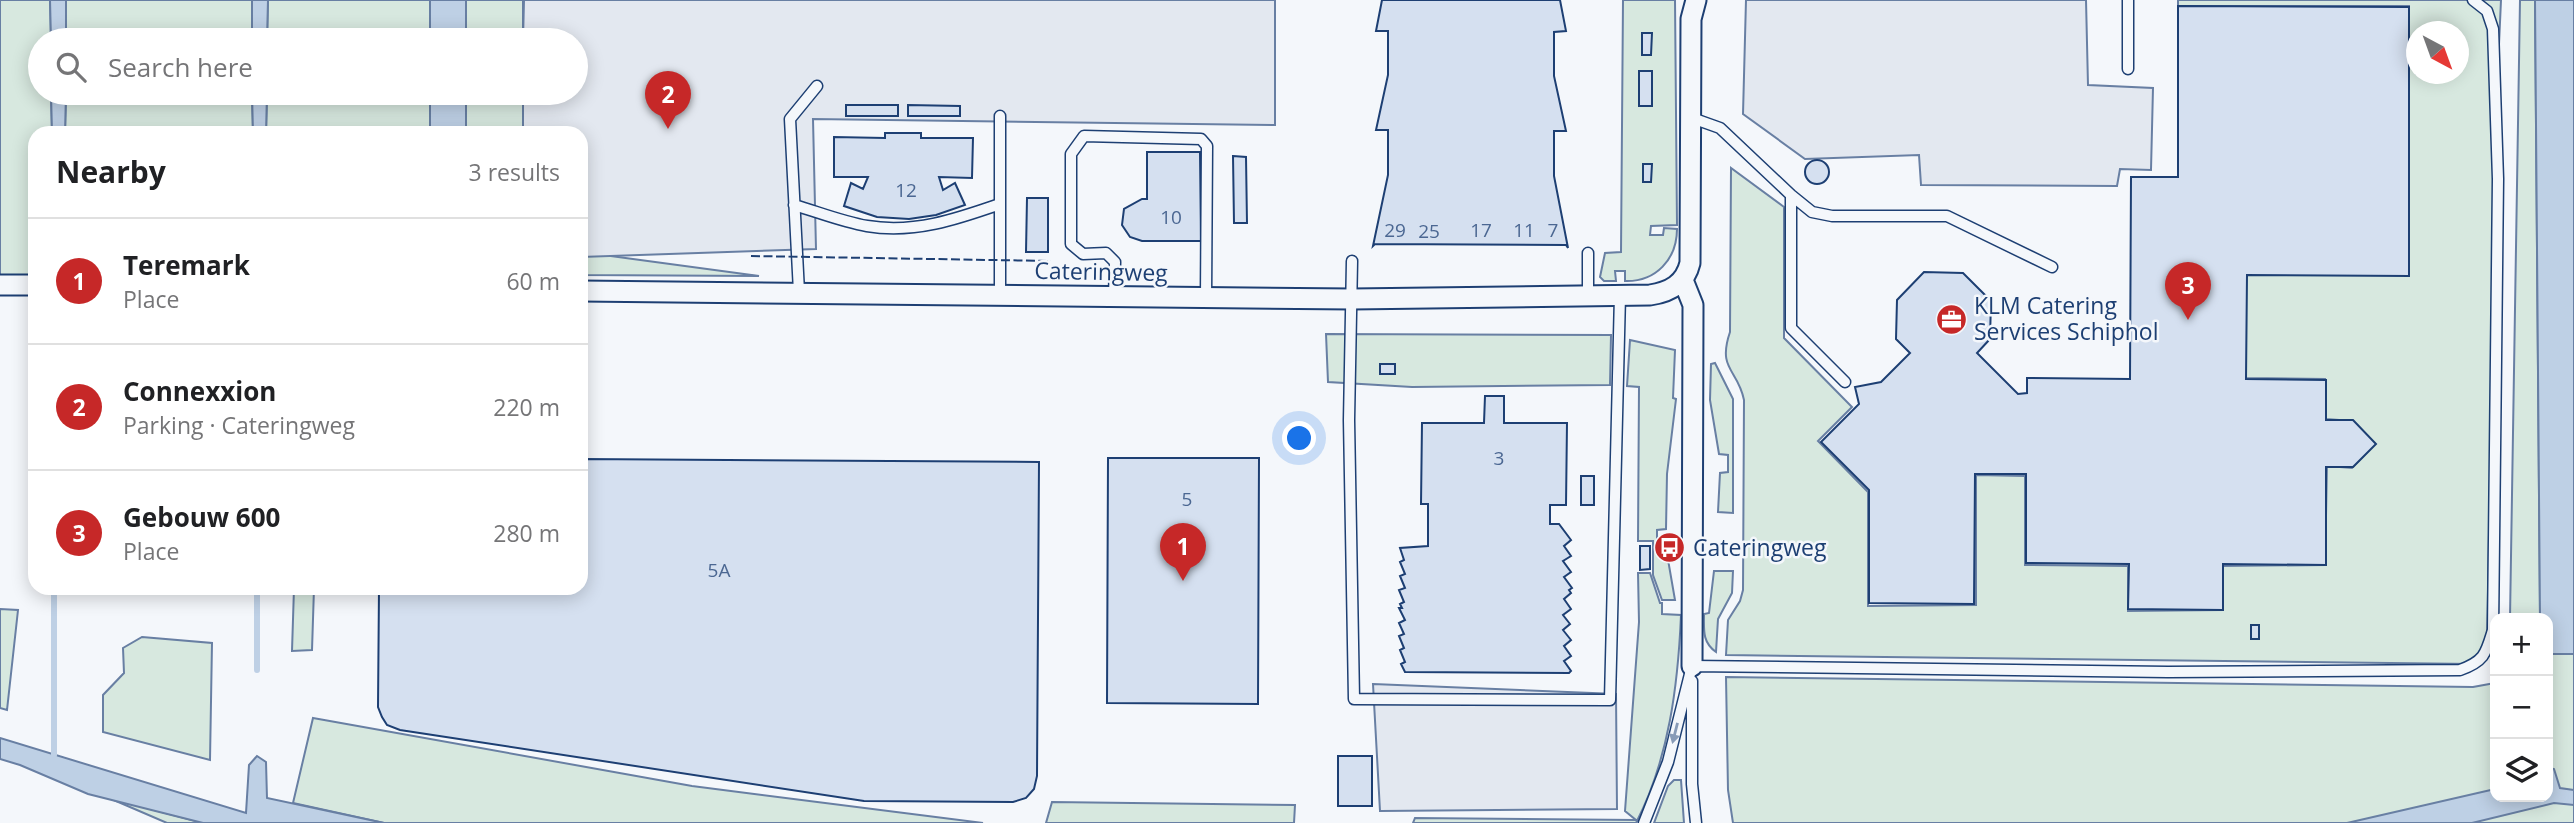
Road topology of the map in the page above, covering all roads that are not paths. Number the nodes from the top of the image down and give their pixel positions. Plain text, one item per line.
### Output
1 (1696, 0) edge
2 (2127, 0) edge
3 (2473, 0) edge
4 (2128, 69) dead end
5 (817, 86) dead end
6 (1000, 116) dead end
7 (1692, 118) junction
8 (1791, 195) junction
9 (1000, 204) junction
10 (794, 205) junction
11 (1588, 254) dead end
12 (1352, 261) dead end
13 (2052, 267) dead end
14 (1683, 280) junction
15 (0, 285) edge
16 (28, 285) edge
17 (588, 291) edge
18 (799, 292) junction
19 (1000, 295) junction
20 (1620, 295) junction
21 (1114, 296) junction
22 (1588, 296) junction
23 (1206, 298) junction
24 (1352, 299) junction
25 (1844, 382) dead end
26 (1692, 666) junction
27 (1644, 823) edge
28 (1696, 823) edge

1 - 7 street
2 - 4 lane
3 - 26 lane
5 - 10 lane
6 - 9 lane
7 - 8 lane
7 - 14 street
8 - 13 lane
8 - 25 lane
9 - 10 lane
9 - 19 lane
10 - 18 lane
11 - 22 lane
12 - 24 lane
14 - 20 street, Cateringweg
14 - 26 street
15 - 16 street
17 - 18 street, Cateringweg
18 - 19 street, Cateringweg
19 - 21 street, Cateringweg
20 - 22 street, Cateringweg
20 - 24 lane
21 - 23 street, Cateringweg
21 - 23 lane
22 - 24 street, Cateringweg
23 - 24 street, Cateringweg
26 -> 27 lane
26 - 28 lane

